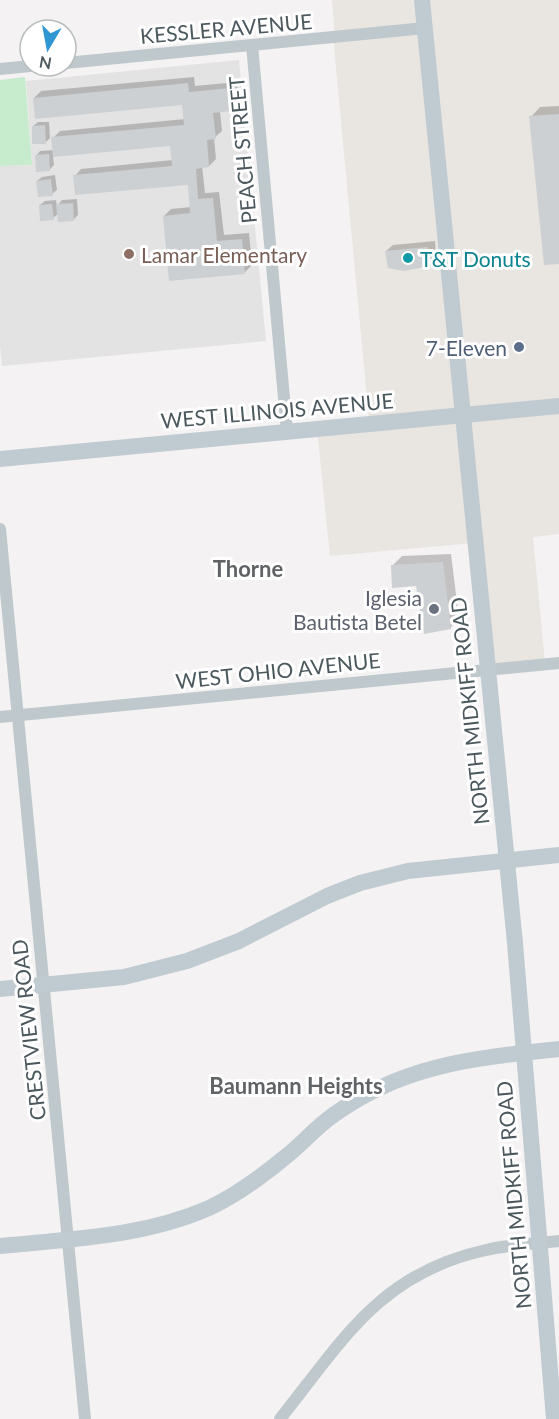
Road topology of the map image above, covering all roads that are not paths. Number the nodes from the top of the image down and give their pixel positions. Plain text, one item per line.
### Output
1 (422, 0) edge
2 (425, 28) junction
3 (252, 45) junction
4 (78, 62) edge
5 (18, 67) edge
6 (0, 69) edge
7 (559, 406) edge
8 (462, 415) junction
9 (287, 431) junction
10 (0, 459) edge
11 (0, 529) edge
12 (559, 663) edge
13 (488, 670) junction
14 (17, 716) junction
15 (0, 717) edge
16 (559, 855) edge
17 (507, 861) junction
18 (43, 984) junction
19 (0, 989) edge
20 (559, 1049) edge
21 (524, 1053) junction
22 (68, 1240) junction
23 (559, 1241) edge
24 (539, 1243) junction
25 (0, 1246) edge
26 (85, 1419) edge
27 (280, 1419) edge
28 (554, 1419) edge

1 - 2 main road, NORTH MIDKIFF ROAD
2 - 3 street, KESSLER AVENUE
2 - 8 main road, NORTH MIDKIFF ROAD
3 - 4 street, KESSLER AVENUE
3 - 9 street, PEACH STREET
5 - 6 street
7 - 8 main road, WEST ILLINOIS AVENUE
8 - 9 main road, WEST ILLINOIS AVENUE
8 - 13 main road, NORTH MIDKIFF ROAD
9 - 10 main road, WEST ILLINOIS AVENUE
11 - 14 street, CRESTVIEW ROAD
12 - 13 street, WEST OHIO AVENUE
13 - 14 street, WEST OHIO AVENUE
13 - 17 main road, NORTH MIDKIFF ROAD
14 - 15 street, WEST OHIO AVENUE
14 - 18 street, CRESTVIEW ROAD
16 - 17 main road
17 - 18 main road
17 - 21 main road, NORTH MIDKIFF ROAD
18 - 19 main road
18 - 22 street, CRESTVIEW ROAD
20 - 21 main road
21 - 22 main road
21 - 24 main road, NORTH MIDKIFF ROAD
22 - 25 main road
22 - 26 street, CRESTVIEW ROAD
23 - 24 street
24 - 27 street
24 - 28 main road, NORTH MIDKIFF ROAD

